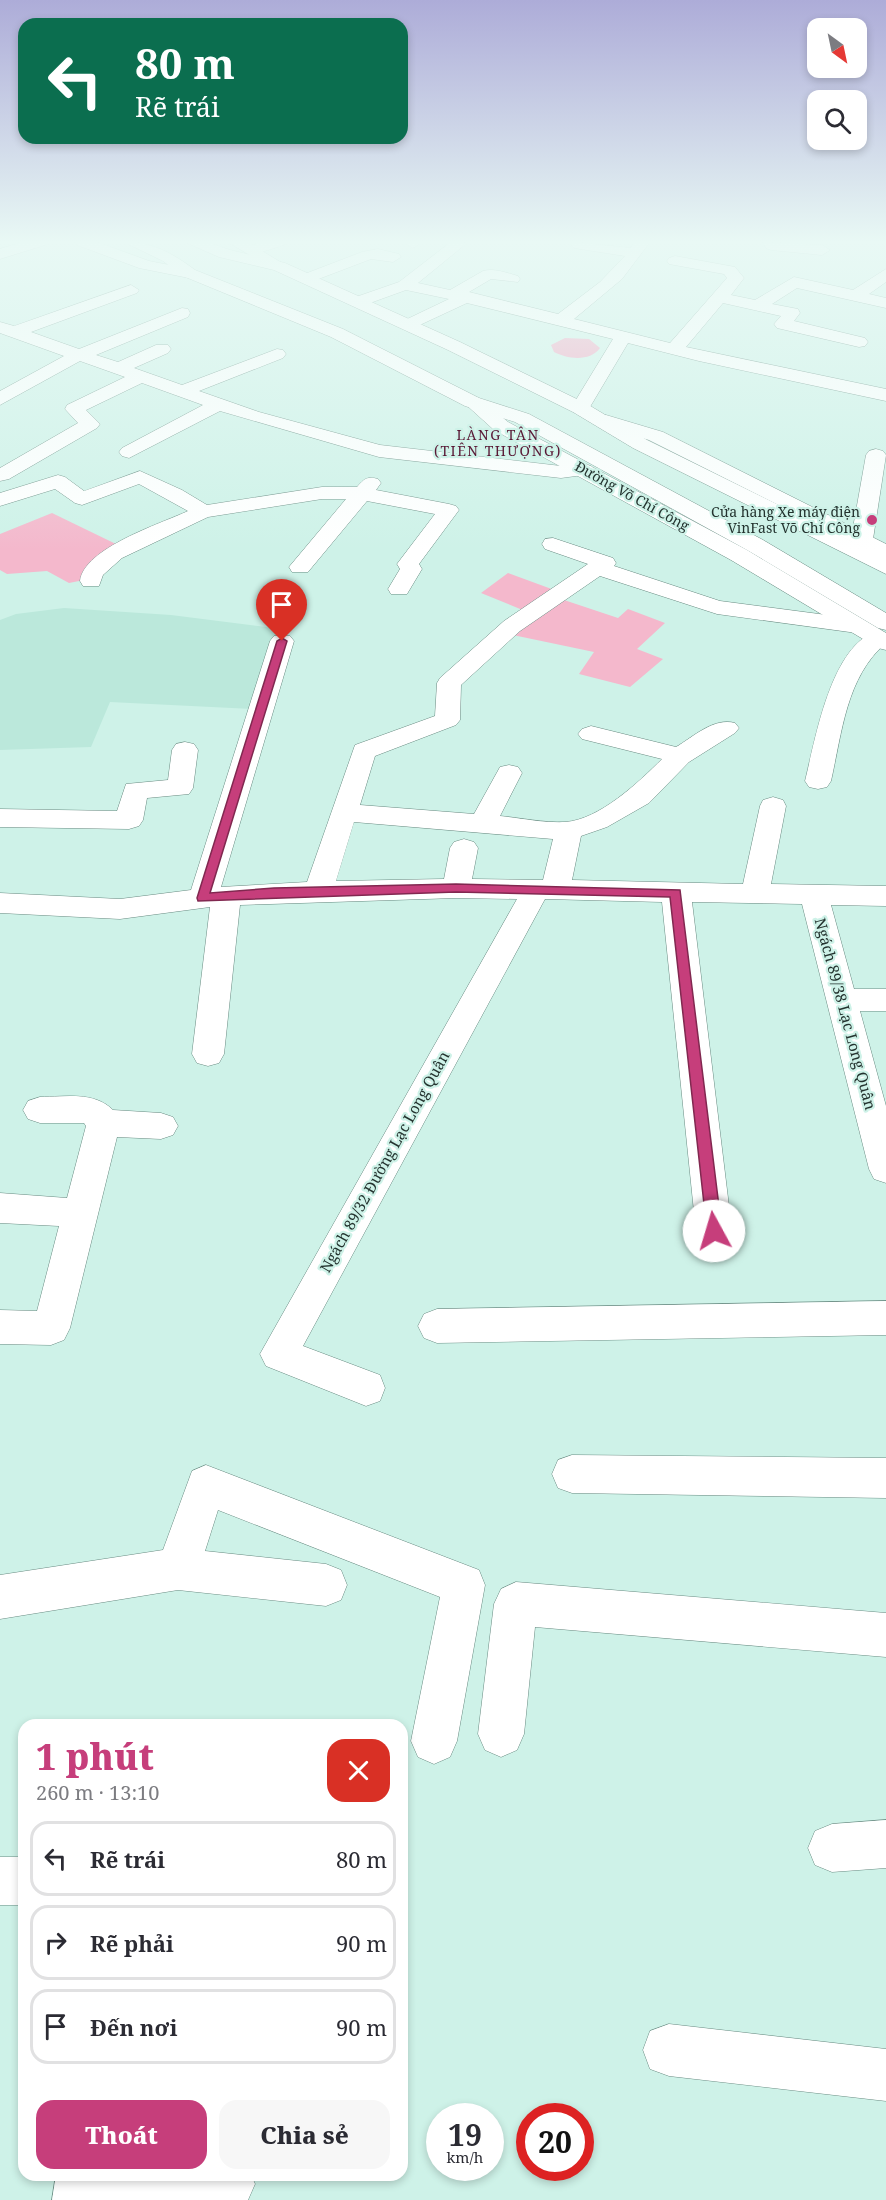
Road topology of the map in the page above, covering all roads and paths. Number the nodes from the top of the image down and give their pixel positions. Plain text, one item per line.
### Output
1 (46, 345) edge
2 (105, 345) edge
3 (360, 345) edge
4 (448, 345) edge
5 (619, 345) edge
6 (658, 345) edge
7 (679, 345) edge
8 (162, 349) dead end
9 (675, 349) junction
10 (277, 354) dead end
11 (77, 356) junction
12 (810, 362) dead end
13 (118, 369) junction
14 (794, 376) junction
15 (141, 377) junction
16 (180, 392) junction
17 (886, 395) edge
18 (0, 399) edge
19 (472, 402) junction
20 (218, 405) junction
21 (580, 408) junction
22 (606, 421) junction
23 (129, 452) dead end
24 (404, 454) junction
25 (876, 455) dead end
26 (584, 470) junction
27 (2, 475) dead end
28 (360, 493) junction
29 (0, 500) edge
30 (203, 512) junction
31 (862, 539) junction
32 (553, 544) dead end
33 (886, 552) edge
34 (300, 567) dead end
35 (886, 567) edge
36 (598, 568) junction
37 (91, 581) dead end
38 (399, 589) dead end
39 (877, 633) edge
40 (282, 641) dead end
41 (726, 728) dead end
42 (591, 734) dead end
43 (185, 750) dead end
44 (680, 756) junction
45 (509, 773) dead end
46 (818, 781) dead end
47 (773, 806) dead end
48 (344, 812) junction
49 (0, 818) edge
50 (482, 824) junction
51 (568, 831) junction
52 (464, 848) dead end
53 (456, 888) junction
54 (546, 888) junction
55 (318, 891) junction
56 (676, 893) junction
57 (754, 894) junction
58 (814, 894) junction
59 (886, 896) edge
60 (214, 898) junction
61 (0, 903) edge
62 (842, 1000) junction
63 (886, 1000) edge
64 (208, 1054) dead end
65 (876, 1096) edge
66 (40, 1110) dead end
67 (104, 1123) junction
68 (161, 1126) dead end
69 (886, 1169) edge
70 (0, 1208) edge
71 (80, 1213) junction
72 (714, 1231) dead end
73 (886, 1318) edge
74 (437, 1326) dead end
75 (0, 1327) edge
76 (366, 1388) dead end
77 (572, 1474) dead end
78 (886, 1478) edge
79 (178, 1569) junction
80 (326, 1585) dead end
81 (0, 1597) edge
82 (886, 1635) edge
83 (501, 1734) dead end
84 (434, 1741) dead end
85 (886, 1844) edge
86 (832, 1848) dead end
87 (0, 1881) edge
88 (18, 1881) edge
89 (669, 2050) dead end
90 (886, 2075) edge
91 (82, 2181) edge
92 (173, 2181) edge
93 (227, 2184) dead end
94 (80, 2200) edge

1 - 11 main road
2 - 11 main road
3 - 19 main road, Đường Võ Chí Công
4 - 21 main road
5 - 21 main road
6 - 9 main road
7 - 9 main road
8 - 13 main road
9 - 14 main road
10 - 16 main road
11 - 13 main road
11 - 18 main road
12 - 14 main road
13 - 15 main road
14 - 17 main road
15 - 16 main road
15 - 27 main road
16 - 20 main road
19 - 26 main road, Đường Võ Chí Công
19 - 39 main road, Đường Võ Chí Công
20 - 23 main road
20 - 24 main road
21 - 22 main road
22 - 31 main road
22 - 35 main road
24 - 26 main road
24 - 28 main road
25 - 31 main road
26 - 39 main road, Đường Võ Chí Công
28 - 30 main road
28 - 34 main road
28 - 38 main road
29 - 30 main road
30 - 37 main road
31 - 33 main road
32 - 36 main road
36 - 39 main road
36 - 48 main road
39 - 46 main road
40 - 60 main road
41 - 44 main road
42 - 44 main road
43 - 49 main road
44 - 51 main road
45 - 50 main road
47 - 57 main road
48 - 50 main road
48 - 55 main road
50 - 51 main road
51 - 54 main road
52 - 53 main road
53 - 54 main road
53 - 55 main road
54 - 56 main road
54 - 76 main road, Ngách 89/32 Đường Lạc Long Quân
55 - 60 main road
56 - 57 main road
56 - 72 main road
57 - 58 main road
58 - 59 main road
58 - 62 main road, Ngách 89/38 Lạc Long Quân
60 - 61 main road
60 - 64 main road
62 - 63 main road
62 - 65 main road, Ngách 89/38 Lạc Long Quân
65 - 69 main road, Ngách 89/38 Lạc Long Quân
66 - 67 main road
67 - 68 main road
67 - 71 main road
70 - 71 main road
71 - 75 main road
73 - 74 main road
77 - 78 main road
79 - 80 main road
79 - 81 main road
79 - 84 main road
82 - 83 main road
85 - 86 main road
87 - 88 main road
89 - 90 main road
91 - 94 main road
92 - 93 main road

